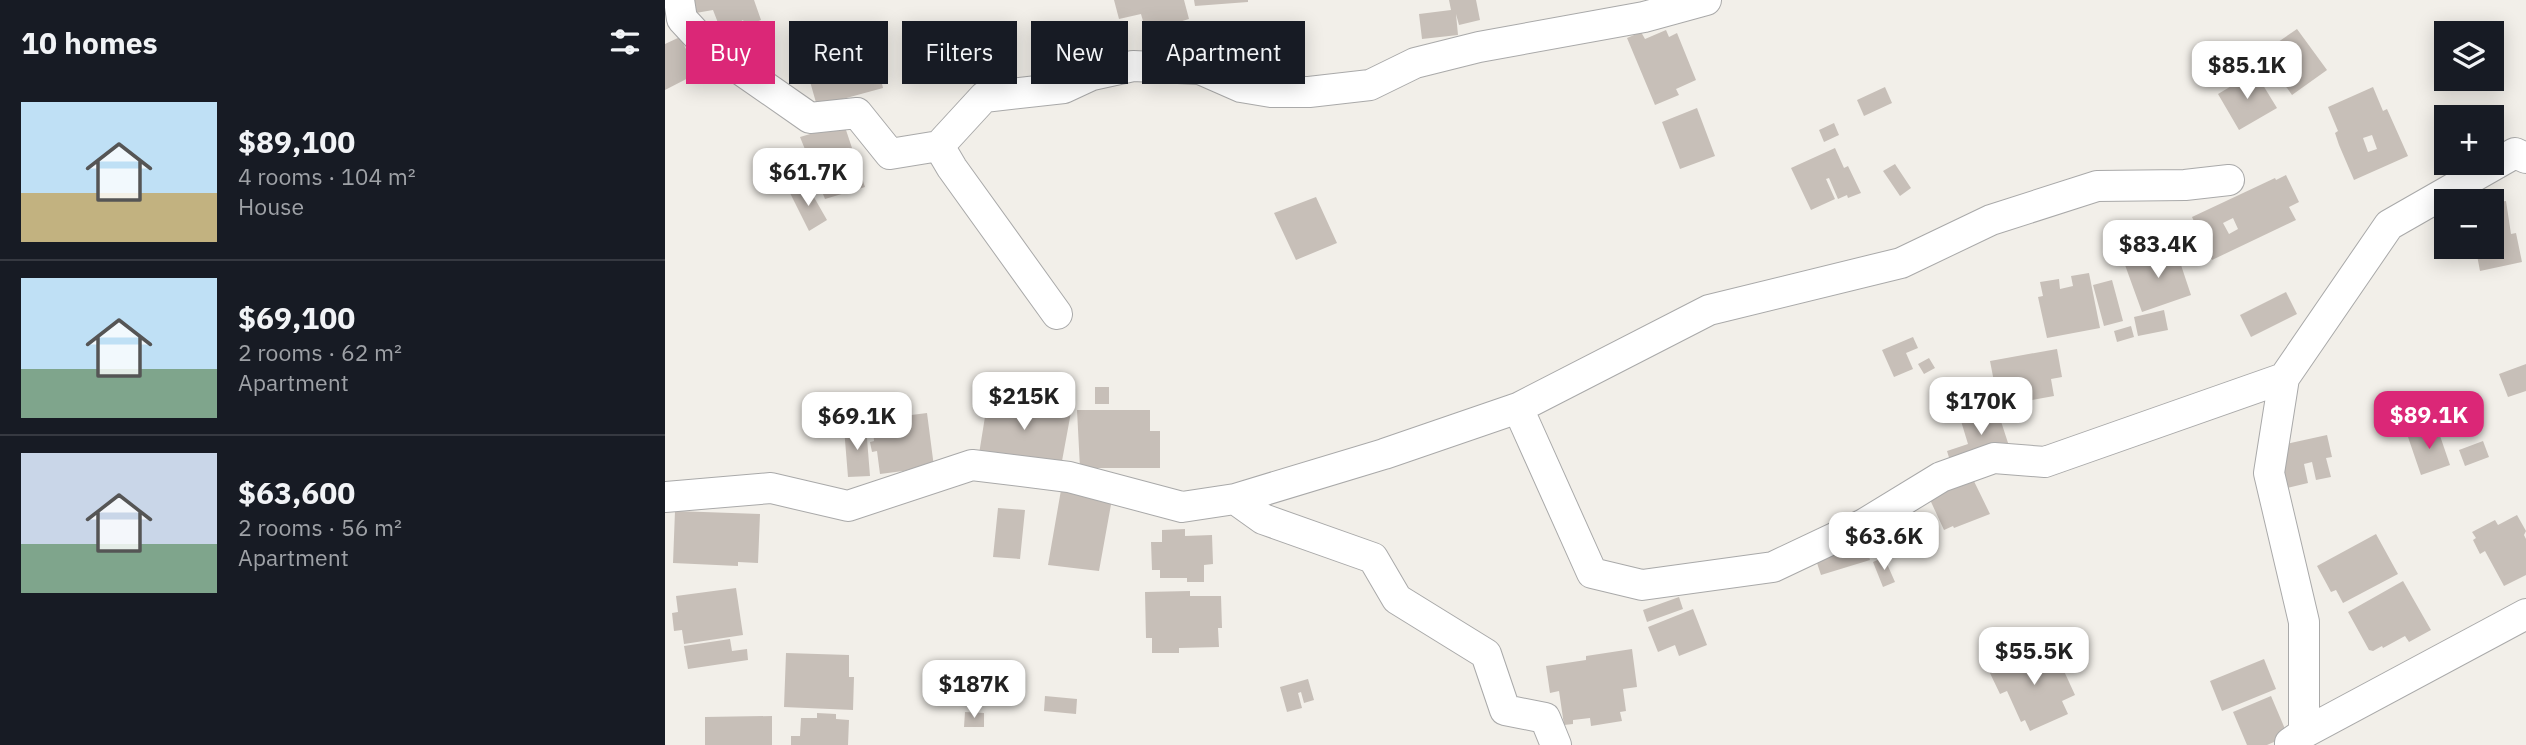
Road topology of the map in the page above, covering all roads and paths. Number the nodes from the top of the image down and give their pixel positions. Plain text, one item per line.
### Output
1 (679, 0) edge
2 (1706, 0) edge
3 (939, 146) junction
4 (2526, 158) edge
5 (2229, 180) dead end
6 (1057, 314) dead end
7 (2284, 377) junction
8 (1518, 408) junction
9 (665, 497) edge
10 (1235, 499) junction
11 (2526, 614) edge
12 (2295, 739) edge
13 (1556, 745) edge

1 - 3 street
2 - 3 street
3 - 6 street
4 - 7 street
5 - 8 street
7 - 8 street
7 - 12 street
8 - 10 street
9 - 10 street
10 - 13 street
11 - 12 street

